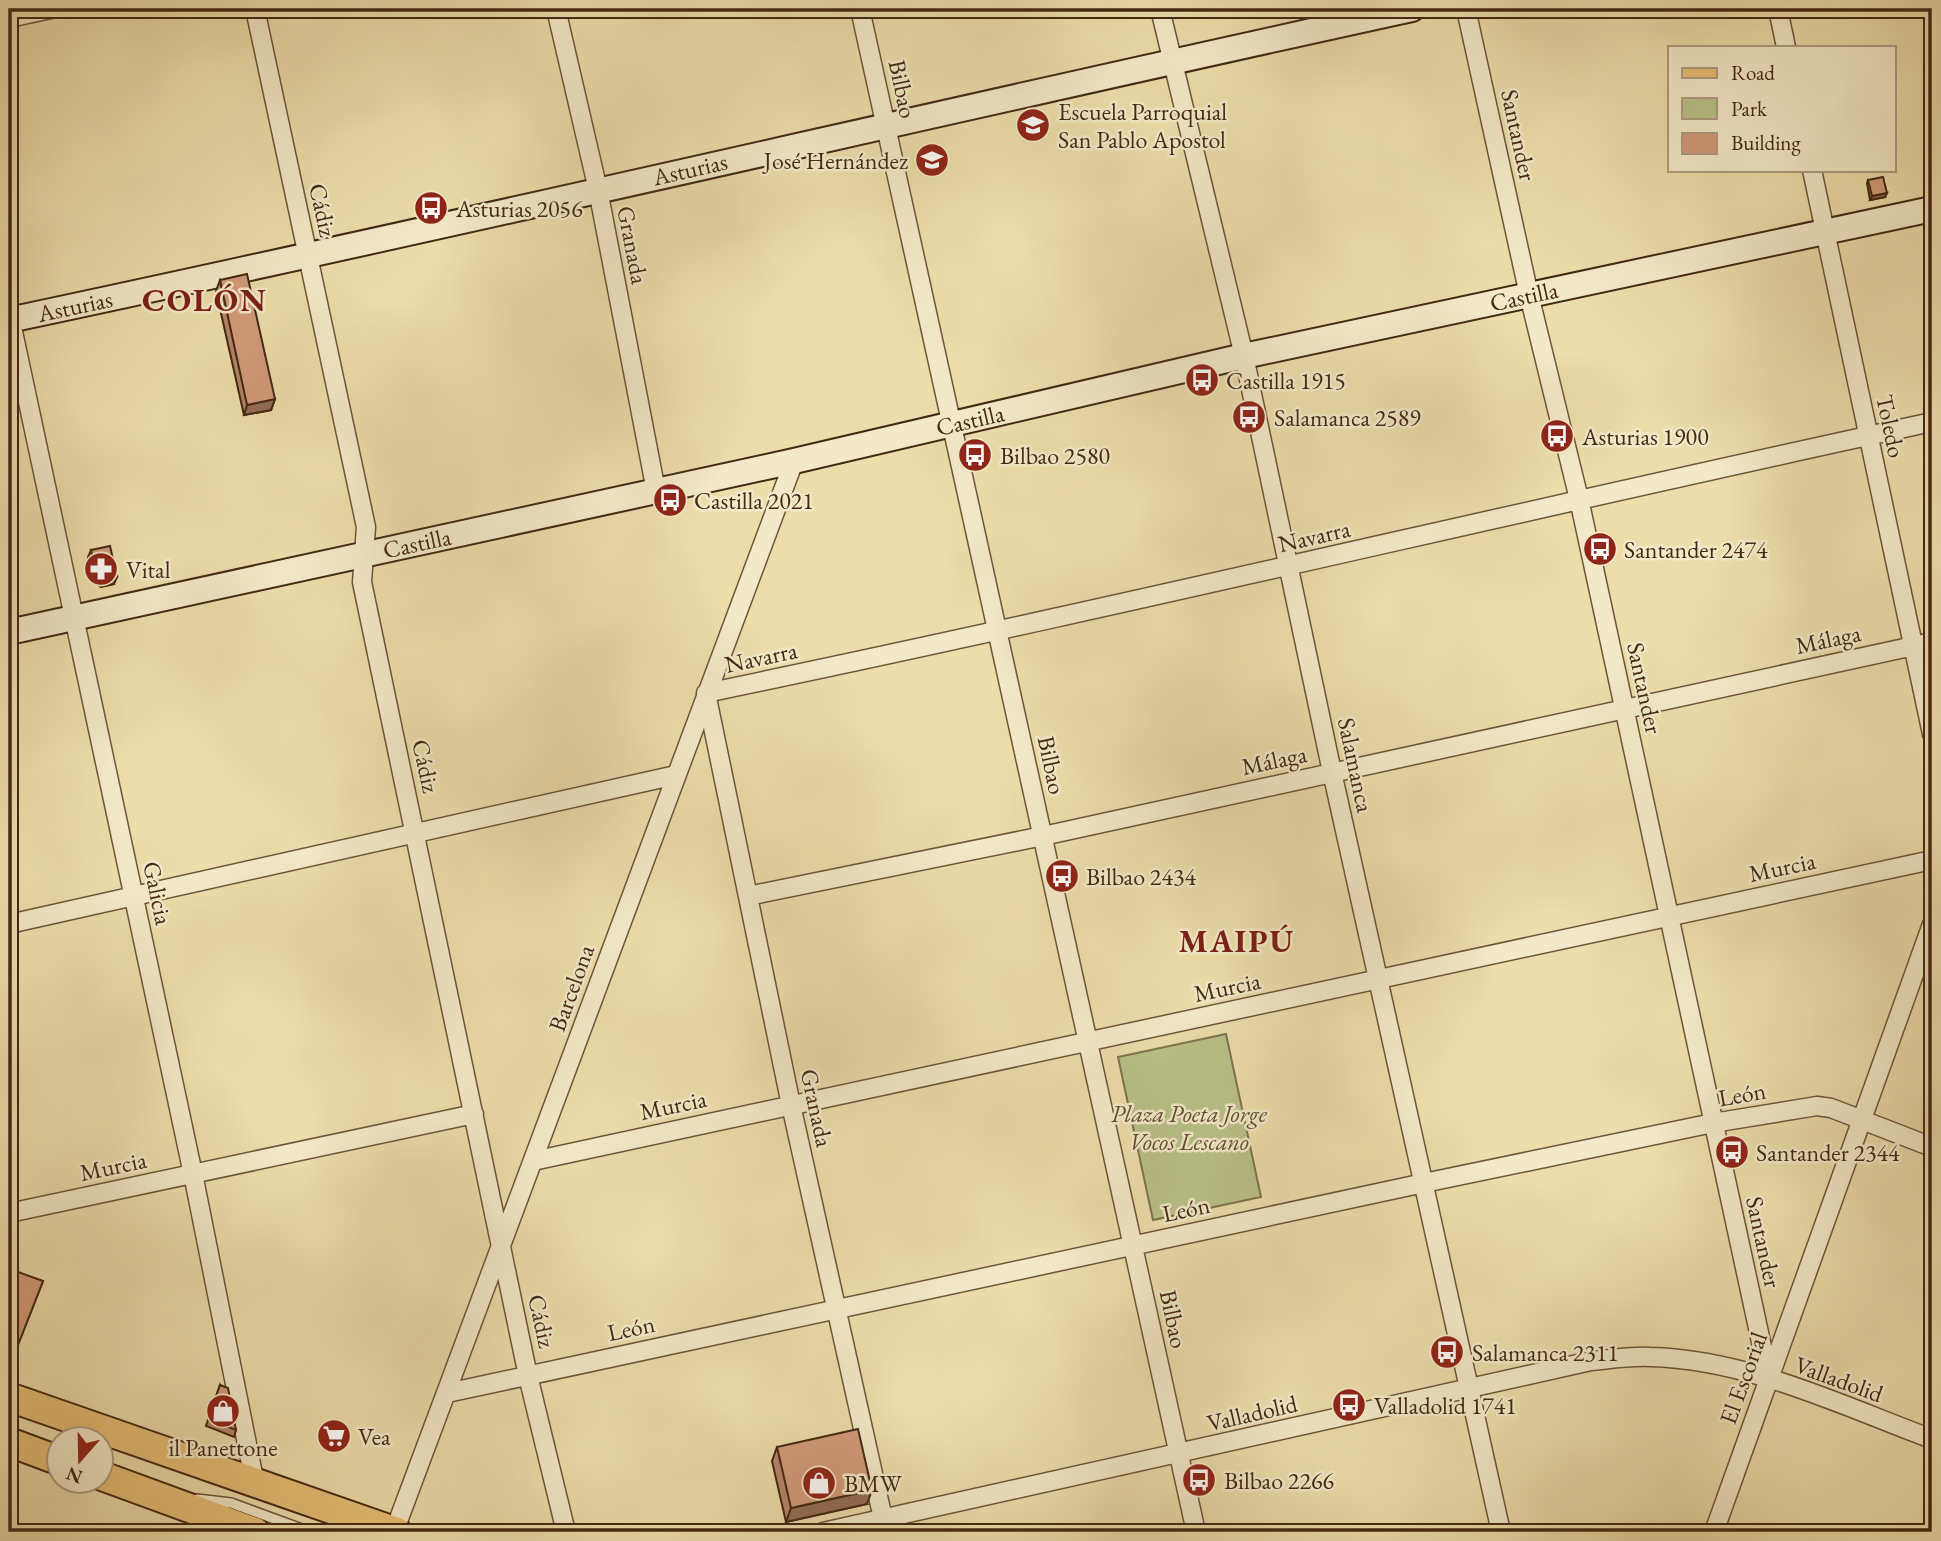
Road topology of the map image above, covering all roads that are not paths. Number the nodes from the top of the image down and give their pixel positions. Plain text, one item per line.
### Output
1 (51, 9) edge
2 (255, 9) edge
3 (556, 9) edge
4 (860, 9) edge
5 (1160, 9) edge
6 (1412, 9) edge
7 (1466, 9) edge
8 (1778, 9) edge
9 (9, 18) edge
10 (1786, 46) edge
11 (1171, 61) junction
12 (885, 124) junction
13 (1812, 172) edge
14 (597, 190) junction
15 (1932, 209) edge
16 (1825, 232) junction
17 (308, 257) junction
18 (1529, 295) junction
19 (9, 318) edge
20 (1244, 356) junction
21 (1932, 422) edge
22 (953, 424) junction
23 (1868, 436) junction
24 (794, 461) junction
25 (656, 491) junction
26 (1579, 499) junction
27 (365, 554) junction
28 (1289, 567) junction
29 (74, 618) junction
30 (9, 632) edge
31 (998, 632) junction
32 (1932, 642) edge
33 (1914, 645) junction
34 (706, 693) junction
35 (1625, 708) junction
36 (1932, 734) edge
37 (1332, 772) junction
38 (676, 775) junction
39 (415, 833) junction
40 (1042, 836) junction
41 (1932, 860) edge
42 (134, 896) junction
43 (748, 896) junction
44 (1667, 917) junction
45 (9, 924) edge
46 (1932, 924) edge
47 (1378, 979) junction
48 (1088, 1042) junction
49 (791, 1105) junction
50 (474, 1114) junction
51 (1862, 1120) junction
52 (1713, 1123) junction
53 (1932, 1147) edge
54 (533, 1161) junction
55 (193, 1174) junction
56 (1424, 1183) junction
57 (9, 1213) edge
58 (501, 1246) junction
59 (1133, 1246) junction
60 (837, 1309) junction
61 (528, 1376) junction
62 (1769, 1379) junction
63 (1470, 1388) junction
64 (447, 1393) junction
65 (9, 1397) edge
66 (1932, 1439) edge
67 (9, 1442) edge
68 (1179, 1455) junction
69 (46, 1456) edge
70 (116, 1481) edge
71 (255, 1484) junction
72 (147, 1493) junction
73 (363, 1525) edge
74 (885, 1526) edge
75 (255, 1532) edge
76 (310, 1532) edge
77 (395, 1532) edge
78 (566, 1532) edge
79 (823, 1532) edge
80 (1196, 1532) edge
81 (1501, 1532) edge
82 (1714, 1532) edge

1 - 9 street
2 - 17 street, Cádiz
3 - 14 street, Granada
4 - 12 street, Bilbao
5 - 11 street, Salamanca
6 - 11 street, Asturias
7 - 18 street, Santander
8 - 10 street
11 - 12 street, Asturias
11 - 20 street, Salamanca
12 - 14 street, Asturias
12 - 22 street, Bilbao
13 - 16 street, Toledo
14 - 17 street, Asturias
14 - 25 street, Granada
15 - 16 street, Castilla
16 - 18 street, Castilla
16 - 23 street, Toledo
17 - 19 street, Asturias
17 - 27 street, Cádiz
18 - 20 street, Castilla
18 - 26 street, Santander
19 - 29 street, Galicia
20 - 22 street, Castilla
20 - 28 street, Salamanca
21 - 23 street, Navarra
22 - 24 street, Castilla
22 - 31 street, Bilbao
23 - 26 street, Navarra
23 - 33 street, Toledo
24 - 25 street, Castilla
24 - 34 street, Barcelona
25 - 27 street, Castilla
26 - 28 street, Navarra
26 - 35 street, Santander
27 - 29 street, Castilla
27 - 39 street, Cádiz
28 - 31 street, Navarra
28 - 37 street, Salamanca
29 - 30 street, Castilla
29 - 42 street, Galicia
31 - 34 street, Navarra
31 - 40 street, Bilbao
32 - 33 street, Málaga
33 - 35 street, Málaga
33 - 36 street, Toledo
34 - 38 street, Barcelona
34 - 43 street, Granada
35 - 37 street, Málaga
35 - 44 street, Santander
37 - 40 street, Málaga
37 - 47 street, Salamanca
38 - 39 street
38 - 54 street, Barcelona
39 - 42 street
39 - 50 street, Cádiz
40 - 43 street, Málaga
40 - 48 street, Bilbao
41 - 44 street, Murcia
42 - 45 street
42 - 55 street, Galicia
43 - 49 street, Granada
44 - 47 street, Murcia
44 - 52 street, Santander
46 - 51 street, El Escorial
47 - 48 street, Murcia
47 - 56 street, Salamanca
48 - 49 street, Murcia
48 - 59 street, Bilbao
49 - 54 street, Murcia
49 - 60 street, Granada
50 - 55 street, Murcia
50 - 58 street, Cádiz
51 - 52 street, León
51 - 53 street, León
51 - 62 street, El Escorial
52 - 56 street, León
52 - 62 street, Santander
54 - 58 street, Barcelona
55 - 57 street, Murcia
55 - 71 street, Galicia
56 - 59 street, León
56 - 63 street, Salamanca
58 - 61 street, Cádiz
58 - 64 street, Barcelona
59 - 60 street, León
59 - 68 street, Bilbao
60 - 61 street, León
60 - 74 street, Granada
61 - 64 street, León
61 - 78 street, Cádiz
62 - 63 street, Valladolid
62 - 66 street, Valladolid
62 - 82 street, El Escorial
63 - 68 street, Valladolid
63 - 81 street, Salamanca
64 - 77 street, Barcelona
65 - 71 main road
67 - 69 main road
68 - 74 street, Valladolid
68 - 80 street, Bilbao
70 - 72 main road
71 - 73 main road
72 - 75 main road
72 - 76 lane
73 - 77 main road
74 - 79 street, Valladolid

